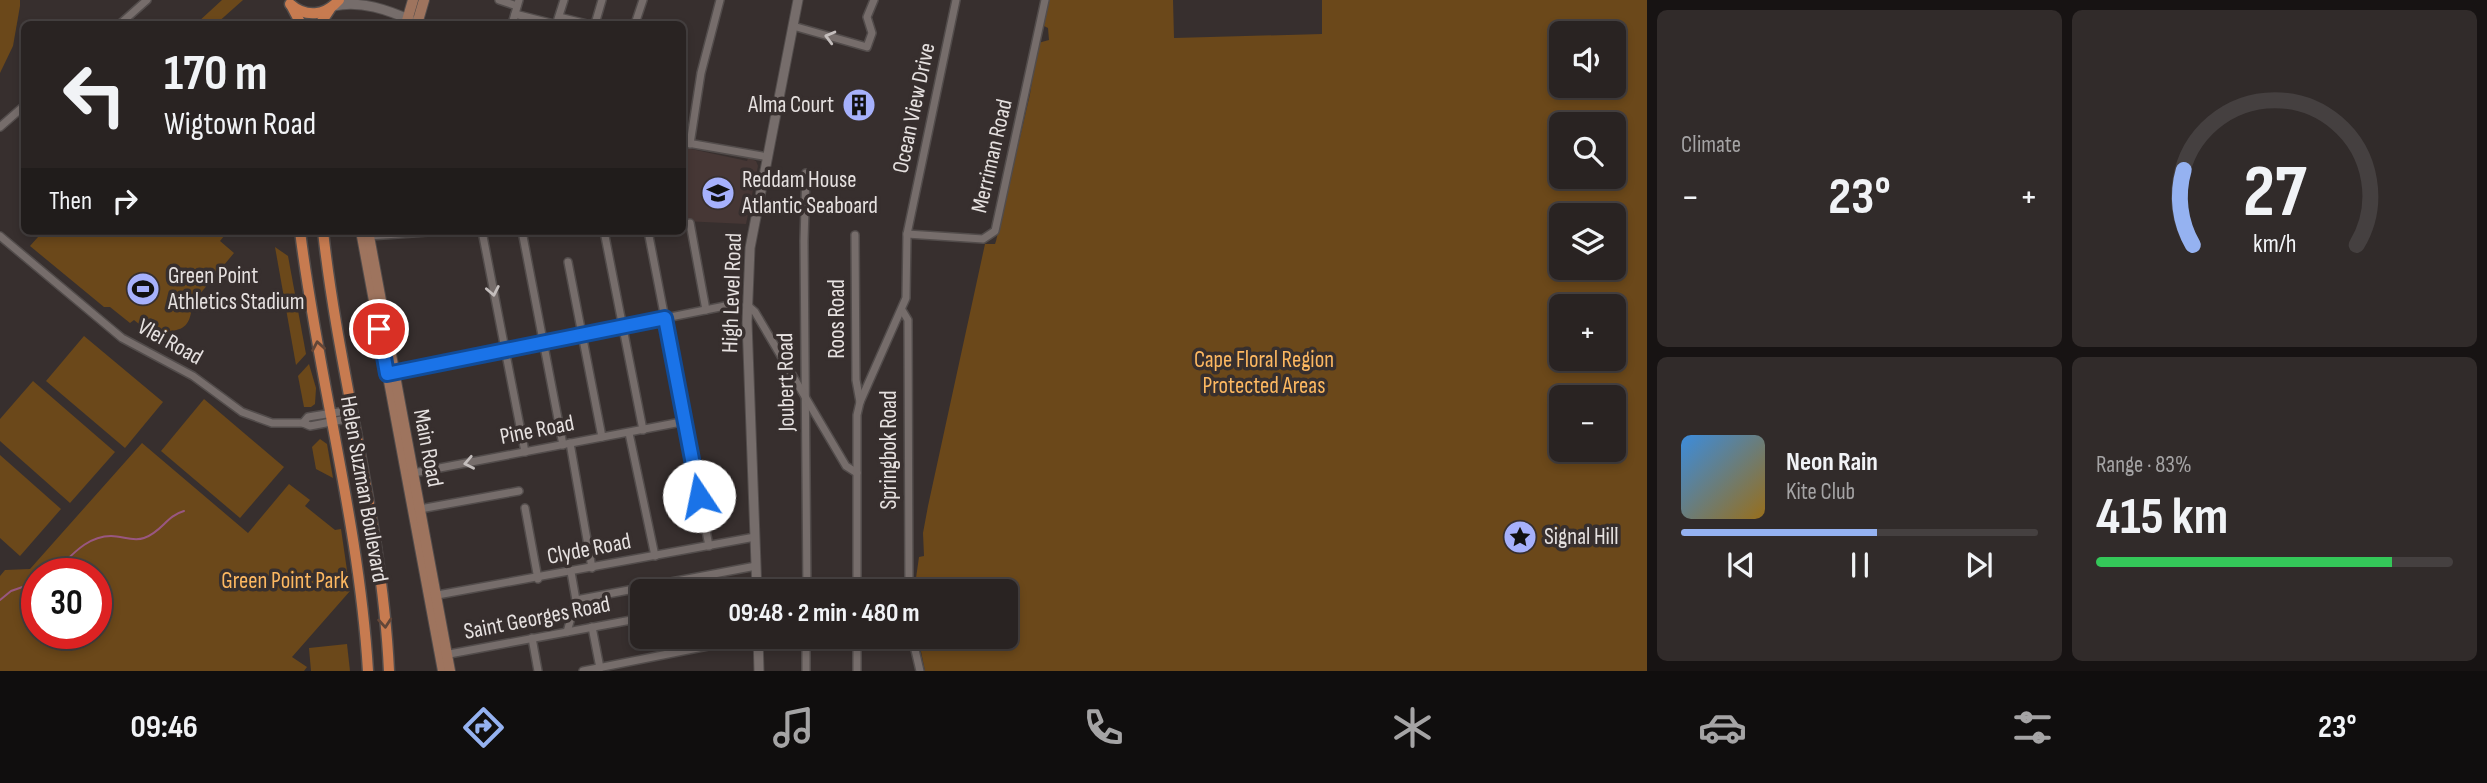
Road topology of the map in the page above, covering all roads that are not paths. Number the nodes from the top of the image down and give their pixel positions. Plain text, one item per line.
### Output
1 (146, 0) edge
2 (499, 0) edge
3 (564, 0) edge
4 (602, 0) edge
5 (643, 0) edge
6 (720, 0) edge
7 (798, 0) edge
8 (874, 0) edge
9 (956, 0) edge
10 (1045, 0) edge
11 (289, 2) edge
12 (415, 2) edge
13 (334, 5) edge
14 (517, 6) edge
15 (557, 20) edge
16 (123, 21) edge
17 (299, 21) edge
18 (322, 21) edge
19 (406, 21) edge
20 (418, 21) edge
21 (545, 21) edge
22 (596, 21) edge
23 (636, 21) edge
24 (793, 26) junction
25 (21, 109) edge
26 (0, 127) edge
27 (686, 143) edge
28 (768, 157) junction
29 (806, 173) dead end
30 (690, 223) dead end
31 (907, 234) junction
32 (301, 235) edge
33 (324, 235) edge
34 (366, 235) edge
35 (483, 235) edge
36 (523, 235) edge
37 (605, 235) edge
38 (649, 235) edge
39 (0, 236) edge
40 (855, 236) dead end
41 (568, 262) dead end
42 (735, 304) dead end
43 (747, 304) junction
44 (706, 310) junction
45 (902, 310) junction
46 (665, 318) junction
47 (623, 326) junction
48 (583, 334) junction
49 (545, 342) junction
50 (505, 351) junction
51 (391, 374) junction
52 (806, 400) junction
53 (860, 402) junction
54 (352, 414) junction
55 (331, 417) junction
56 (676, 424) dead end
57 (643, 430) junction
58 (629, 433) junction
59 (603, 437) junction
60 (567, 444) junction
61 (525, 452) junction
62 (857, 473) junction
63 (409, 474) junction
64 (519, 491) dead end
65 (524, 508) dead end
66 (420, 509) junction
67 (755, 537) junction
68 (709, 546) junction
69 (655, 556) junction
70 (756, 566) junction
71 (593, 568) junction
72 (571, 572) junction
73 (538, 579) junction
74 (756, 579) edge
75 (807, 579) edge
76 (857, 579) edge
77 (909, 579) edge
78 (433, 596) junction
79 (576, 600) junction
80 (630, 620) edge
81 (592, 627) junction
82 (566, 632) junction
83 (532, 638) junction
84 (697, 649) edge
85 (755, 649) edge
86 (806, 649) edge
87 (857, 649) edge
88 (915, 649) edge
89 (444, 655) junction
90 (600, 668) junction
91 (368, 671) edge
92 (389, 671) edge
93 (443, 671) edge
94 (450, 671) edge
95 (538, 671) edge
96 (583, 671) edge
97 (759, 671) edge
98 (806, 671) edge
99 (857, 671) edge
100 (920, 671) edge

1 - 16 street
2 - 14 street
3 - 15 street
4 - 22 street
5 - 23 street
6 - 27 street
7 - 24 street, High Level Road
8 -> 24 street
9 - 31 street, Ocean View Drive
10 - 31 street, Merriman Road
11 - 13 main road
11 - 17 main road
12 - 19 main road
12 - 20 main road
13 - 18 main road
13 - 19 street
14 - 21 street
24 - 28 street, High Level Road
25 - 26 street
27 - 28 street
28 - 43 street, High Level Road
29 - 52 street, Joubert Road
30 - 44 street
31 - 45 street, Ocean View Drive
55 -> 32 main road, Helen Suzman Boulevard
33 - 54 main road, Helen Suzman Boulevard
34 - 51 main road, Main Road
35 -> 50 street
36 - 49 street
37 - 47 street
38 - 46 street
39 - 55 street, Vlei Road
40 - 53 street, Roos Road
41 - 48 street
42 - 44 street
43 - 52 street
43 - 67 street, High Level Road
44 - 46 street
45 - 53 street, Ocean View Drive
45 - 77 street, Springbok Road
46 - 47 street
46 - 68 street
47 - 48 street
47 - 57 street
48 - 49 street
48 - 59 street
49 - 50 street
49 - 60 street
50 - 51 street
50 - 61 street
51 - 63 main road, Main Road
52 - 62 street
52 - 75 street, Joubert Road
53 - 62 street, Ocean View Drive
54 - 55 street, Vlei Road
54 -> 92 main road, Helen Suzman Boulevard
55 - 91 main road, Helen Suzman Boulevard
56 - 57 street, Pine Road
57 - 58 street, Pine Road
58 - 59 street, Pine Road
58 - 69 street
59 - 60 street, Pine Road
60 - 61 street, Pine Road
60 - 71 street
61 -> 63 street, Pine Road
62 - 76 street, Ocean View Drive
63 - 66 main road, Main Road
63 - 78 main road, Main Road
64 - 66 street
65 - 73 street
66 - 78 main road, Main Road
67 - 68 street, Clyde Road
67 - 70 street, High Level Road
68 - 69 street, Clyde Road
69 - 71 street, Clyde Road
70 - 74 street, High Level Road
70 - 79 street
71 - 72 street, Clyde Road
72 - 73 street, Clyde Road
72 - 79 street
73 - 78 street, Clyde Road
78 - 89 main road, Main Road
79 - 82 street
80 - 81 street, Saint Georges Road
81 - 82 street, Saint Georges Road
81 - 90 street
82 - 83 street, Saint Georges Road
83 - 89 street, Saint Georges Road
83 - 95 street
84 - 90 street
85 - 97 street
86 - 98 street
87 - 99 street
88 - 100 street
89 - 93 main road, Main Road
89 - 94 main road, Main Road
90 - 96 street

